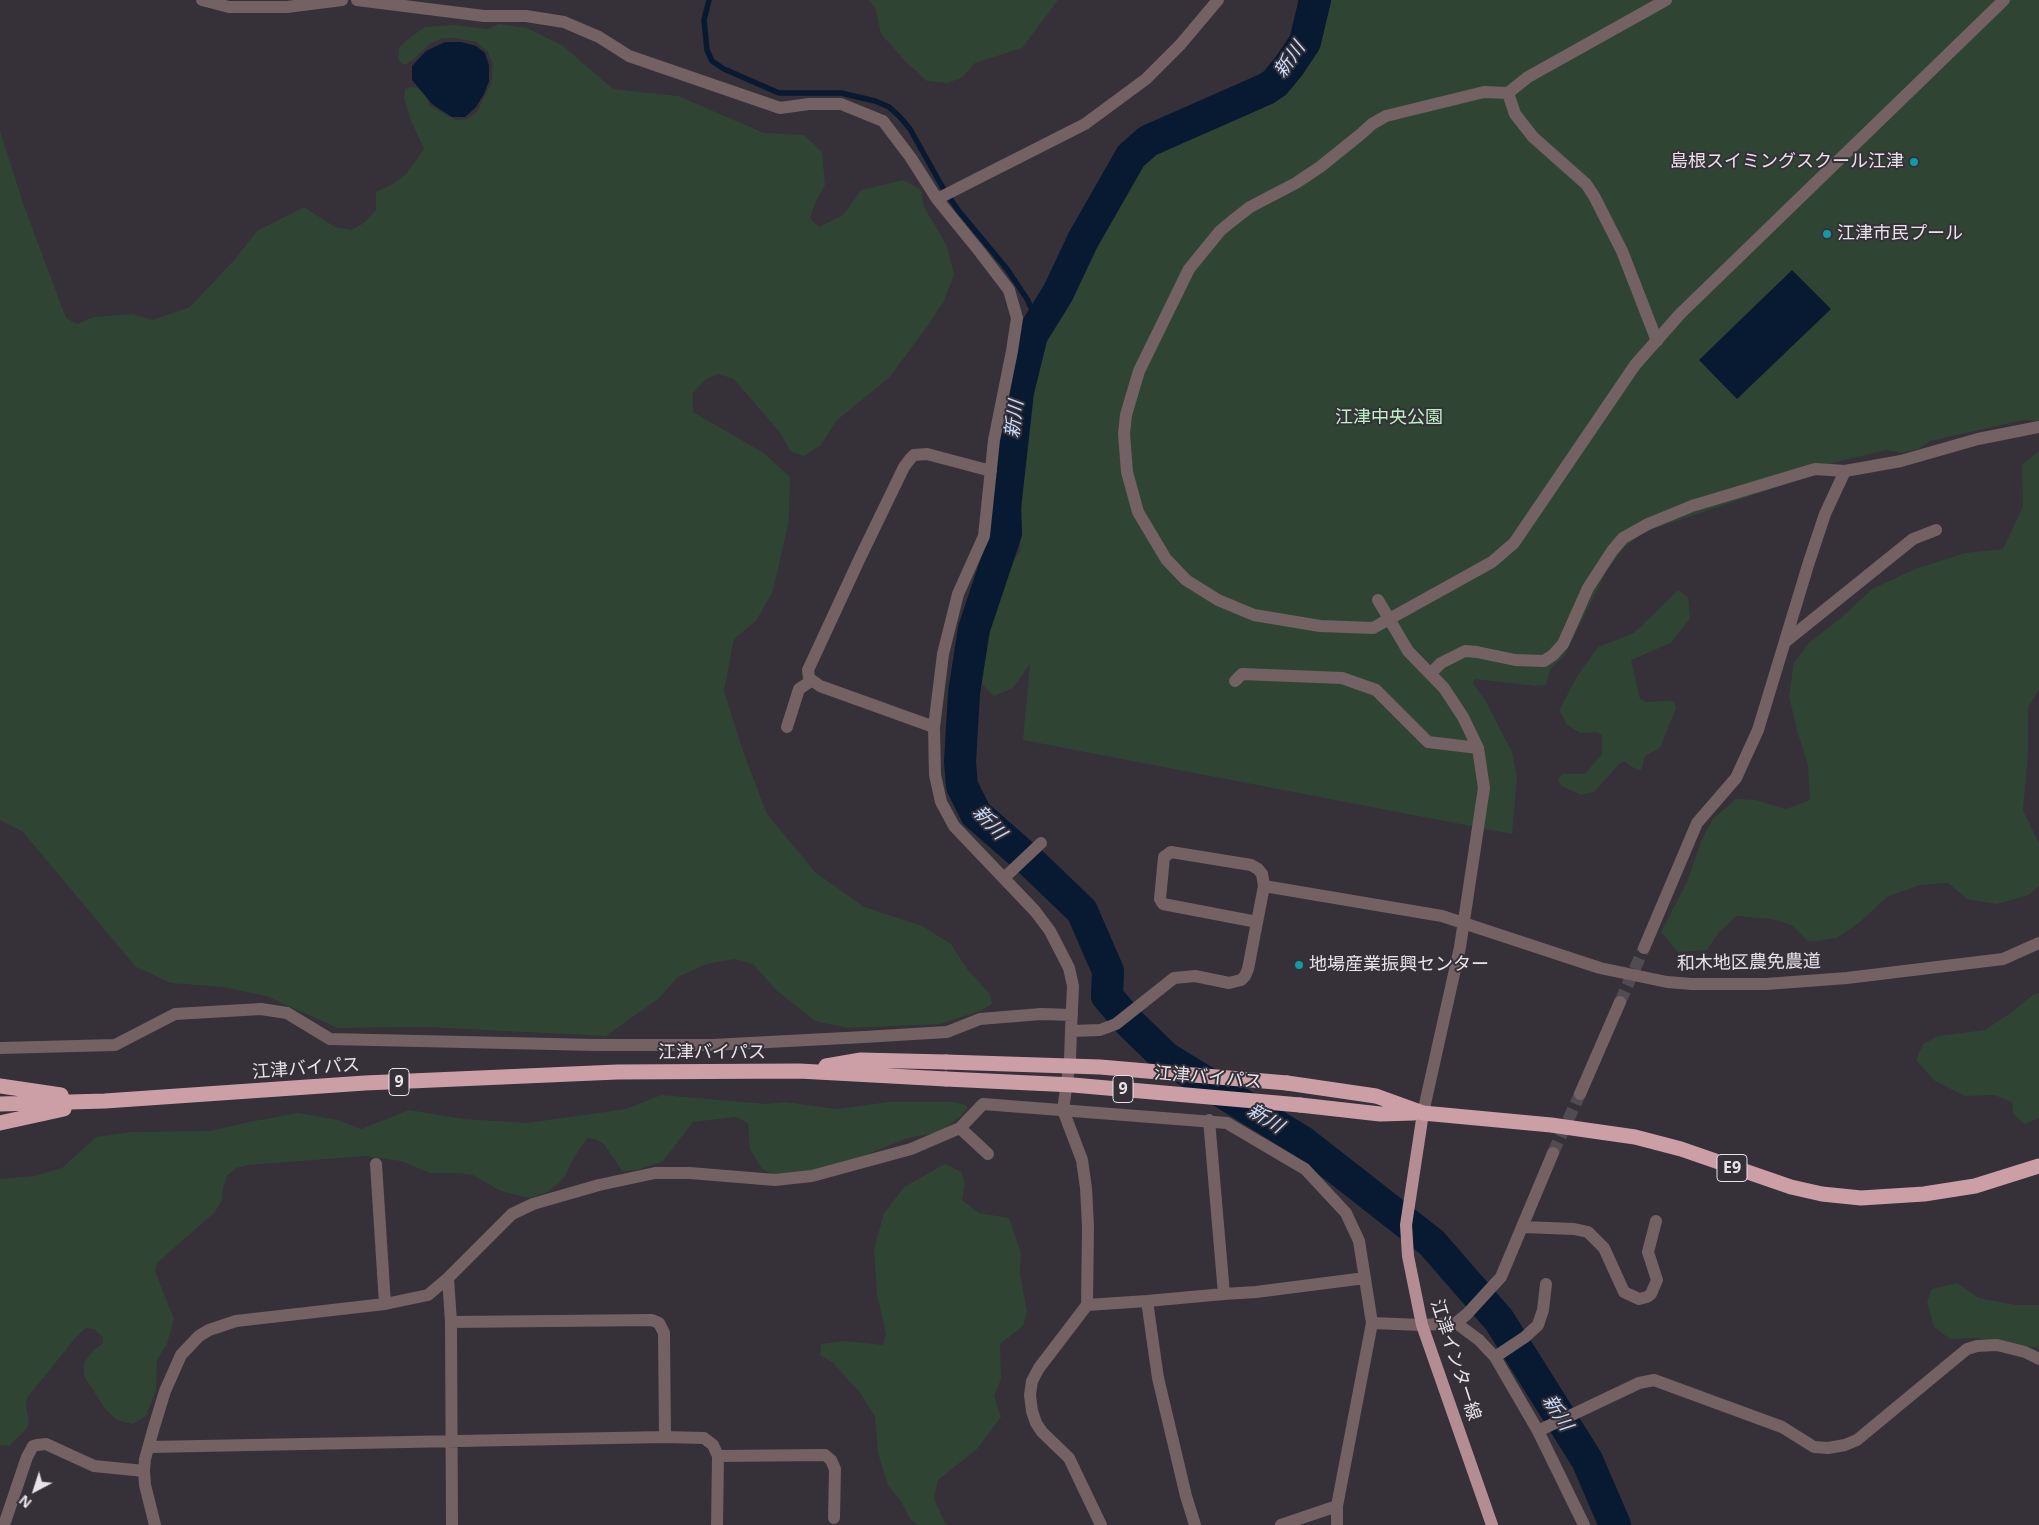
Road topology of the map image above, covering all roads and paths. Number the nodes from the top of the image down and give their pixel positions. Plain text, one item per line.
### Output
1 (202, 0) edge
2 (342, 0) edge
3 (357, 0) edge
4 (1218, 0) edge
5 (1666, 0) edge
6 (2004, 0) edge
7 (1508, 93) junction
8 (937, 199) junction
9 (1657, 341) junction
10 (2039, 426) edge
11 (991, 471) junction
12 (1845, 471) junction
13 (1936, 530) dead end
14 (1378, 600) dead end
15 (1389, 619) junction
16 (1785, 642) junction
17 (1431, 673) junction
18 (1235, 680) dead end
19 (812, 681) junction
20 (787, 727) dead end
21 (934, 727) junction
22 (1478, 748) junction
23 (1037, 846) dead end
24 (1004, 878) junction
25 (1264, 886) junction
26 (1257, 922) junction
27 (1464, 922) junction
28 (2039, 943) edge
29 (1644, 948) tunnel mouth
30 (1620, 1002) tunnel mouth
31 (1072, 1015) junction
32 (1072, 1032) junction
33 (0, 1048) edge
34 (799, 1071) junction
35 (0, 1086) edge
36 (1580, 1094) tunnel mouth
37 (105, 1101) junction
38 (0, 1104) edge
39 (1063, 1110) junction
40 (1423, 1113) junction
41 (1208, 1120) junction
42 (0, 1122) edge
43 (960, 1128) junction
44 (988, 1154) dead end
45 (1553, 1154) tunnel mouth
46 (376, 1164) dead end
47 (2039, 1166) edge
48 (1656, 1221) dead end
49 (1523, 1227) junction
50 (448, 1278) junction
51 (1365, 1278) junction
52 (1546, 1284) dead end
53 (1224, 1294) junction
54 (1147, 1301) junction
55 (385, 1304) junction
56 (1087, 1304) junction
57 (451, 1322) junction
58 (1372, 1323) junction
59 (1456, 1323) junction
60 (1422, 1326) junction
61 (1498, 1355) junction
62 (2039, 1359) edge
63 (1541, 1430) junction
64 (665, 1437) junction
65 (451, 1442) junction
66 (148, 1446) junction
67 (718, 1456) junction
68 (144, 1471) junction
69 (1337, 1506) junction
70 (834, 1518) dead end
71 (4, 1525) edge
72 (154, 1525) edge
73 (452, 1525) edge
74 (717, 1525) edge
75 (1101, 1525) edge
76 (1195, 1525) edge
77 (1281, 1525) edge
78 (1337, 1525) edge
79 (1492, 1525) edge
80 (1584, 1525) edge

1 - 2 street
3 - 8 street
4 - 8 street
5 - 7 street
6 - 9 street
7 - 9 street
7 - 15 street
8 - 11 street
9 - 15 street
10 - 12 street
11 - 19 street
11 - 21 street
12 - 16 street
12 - 17 street
13 - 16 street
14 - 15 street
15 - 17 street
16 - 29 street
17 - 22 street
18 - 22 street
19 - 20 street
19 - 21 street
21 - 24 street
22 - 27 street
23 - 24 street
24 - 31 street
25 - 26 street
25 - 26 street
25 - 27 street, 和木地区農免農道
26 - 32 street
27 - 28 street, 和木地区農免農道
27 - 40 street
30 - 36 street
31 - 32 street
31 - 33 street
32 - 39 street
34 - 37 highway, 江津バイパス / 9
34 - 40 highway, 江津バイパス / 9, bridge
34 - 40 highway, bridge
35 - 37 highway, 9
37 - 38 highway, 江津バイパス / 9
37 - 42 highway, 9
39 - 41 street
39 - 43 street
39 - 56 street
40 - 47 highway, E9
40 - 60 main road, 江津インター線
41 - 51 street
41 - 53 street
43 - 44 street
43 - 50 street
45 - 49 street
46 - 55 street
48 - 49 street
49 - 59 street
50 - 55 street
50 - 57 street
51 - 53 street
51 - 58 street
52 - 61 street
53 - 54 street
54 - 56 street
54 - 76 street
55 - 66 street
56 - 75 street
57 - 64 street
57 - 65 street
58 - 60 street
58 - 69 street
59 - 60 street
59 - 61 street
60 - 79 main road, 江津インター線
61 - 63 street
62 - 63 street
63 - 80 street
64 - 65 street
64 - 67 street
65 - 66 street
65 - 73 street
66 - 68 street
67 - 70 street
67 - 74 street
68 - 71 street
68 - 72 street
69 - 77 street
69 - 78 street

